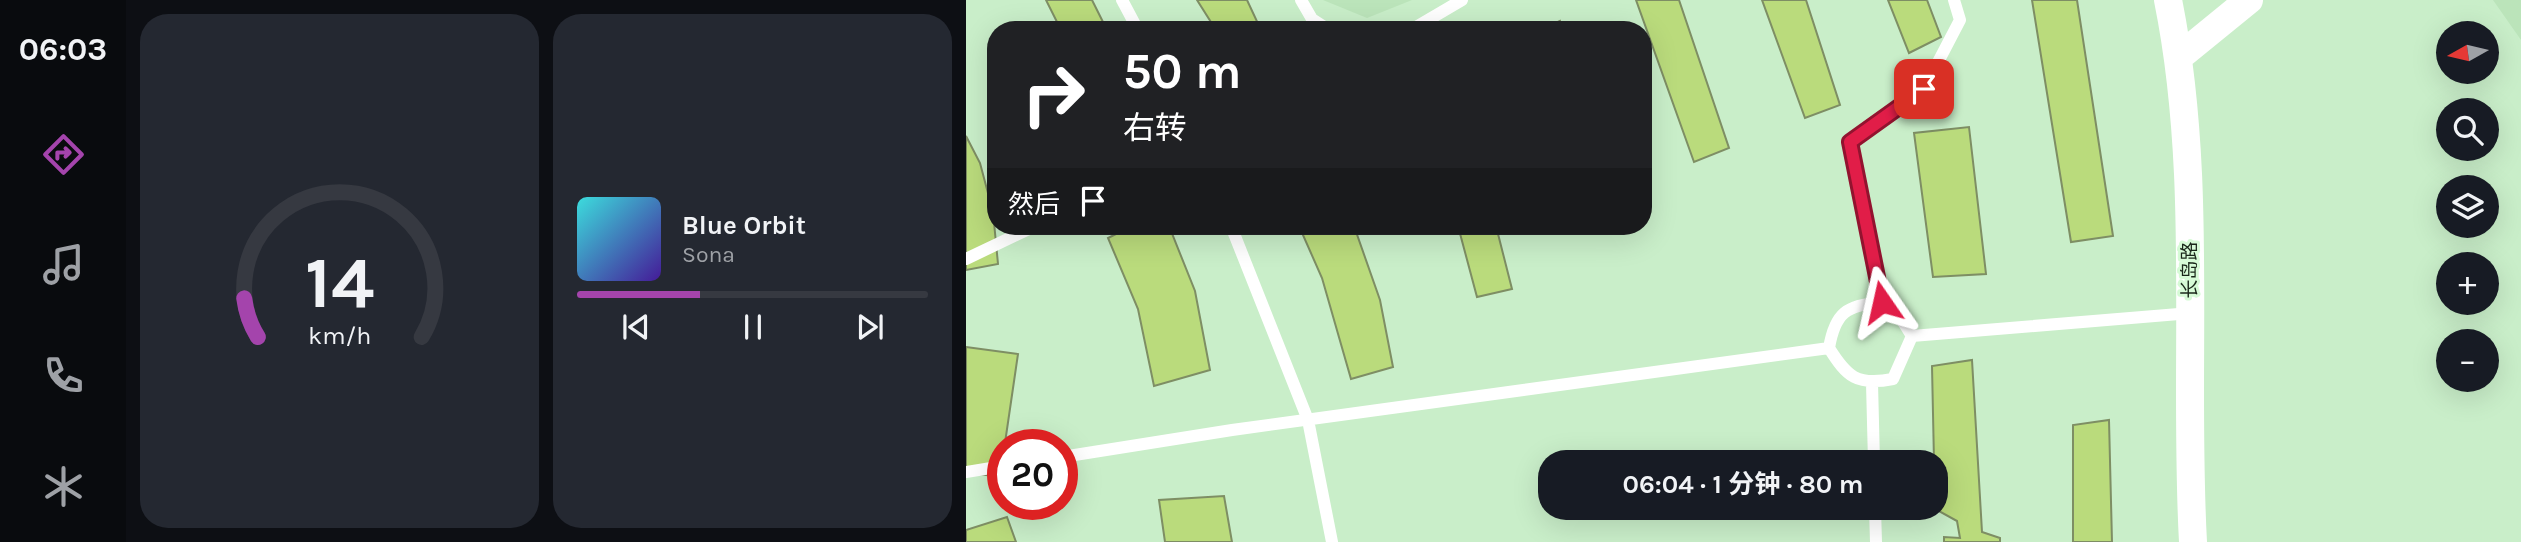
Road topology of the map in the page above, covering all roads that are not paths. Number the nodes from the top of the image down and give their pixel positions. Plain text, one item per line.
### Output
1 (1122, 0) edge
2 (1301, 0) edge
3 (1462, 0) edge
4 (1954, 0) edge
5 (2168, 0) edge
6 (2249, 0) edge
7 (1133, 21) edge
8 (1315, 21) edge
9 (1427, 21) edge
10 (2179, 57) junction
11 (1016, 235) edge
12 (1235, 235) edge
13 (966, 259) edge
14 (1882, 302) junction
15 (2191, 313) junction
16 (1912, 336) junction
17 (1829, 348) junction
18 (1872, 383) junction
19 (1308, 420) junction
20 (1874, 450) edge
21 (1078, 455) edge
22 (987, 469) edge
23 (966, 472) edge
24 (1875, 520) edge
25 (1332, 542) edge
26 (1876, 542) edge
27 (2193, 542) edge

1 - 7 lane
2 - 8 lane
3 - 9 lane
4 - 14 lane
5 - 10 street, 长岛路
6 - 10 street
10 - 15 street, 长岛路
11 - 13 lane
12 - 19 lane
14 - 16 lane
14 - 17 lane
15 - 16 lane
15 - 27 street, 长岛路
16 - 18 lane
17 - 18 lane
17 - 19 lane
18 - 20 lane
19 - 21 lane
19 - 25 lane
22 - 23 lane
24 - 26 lane

